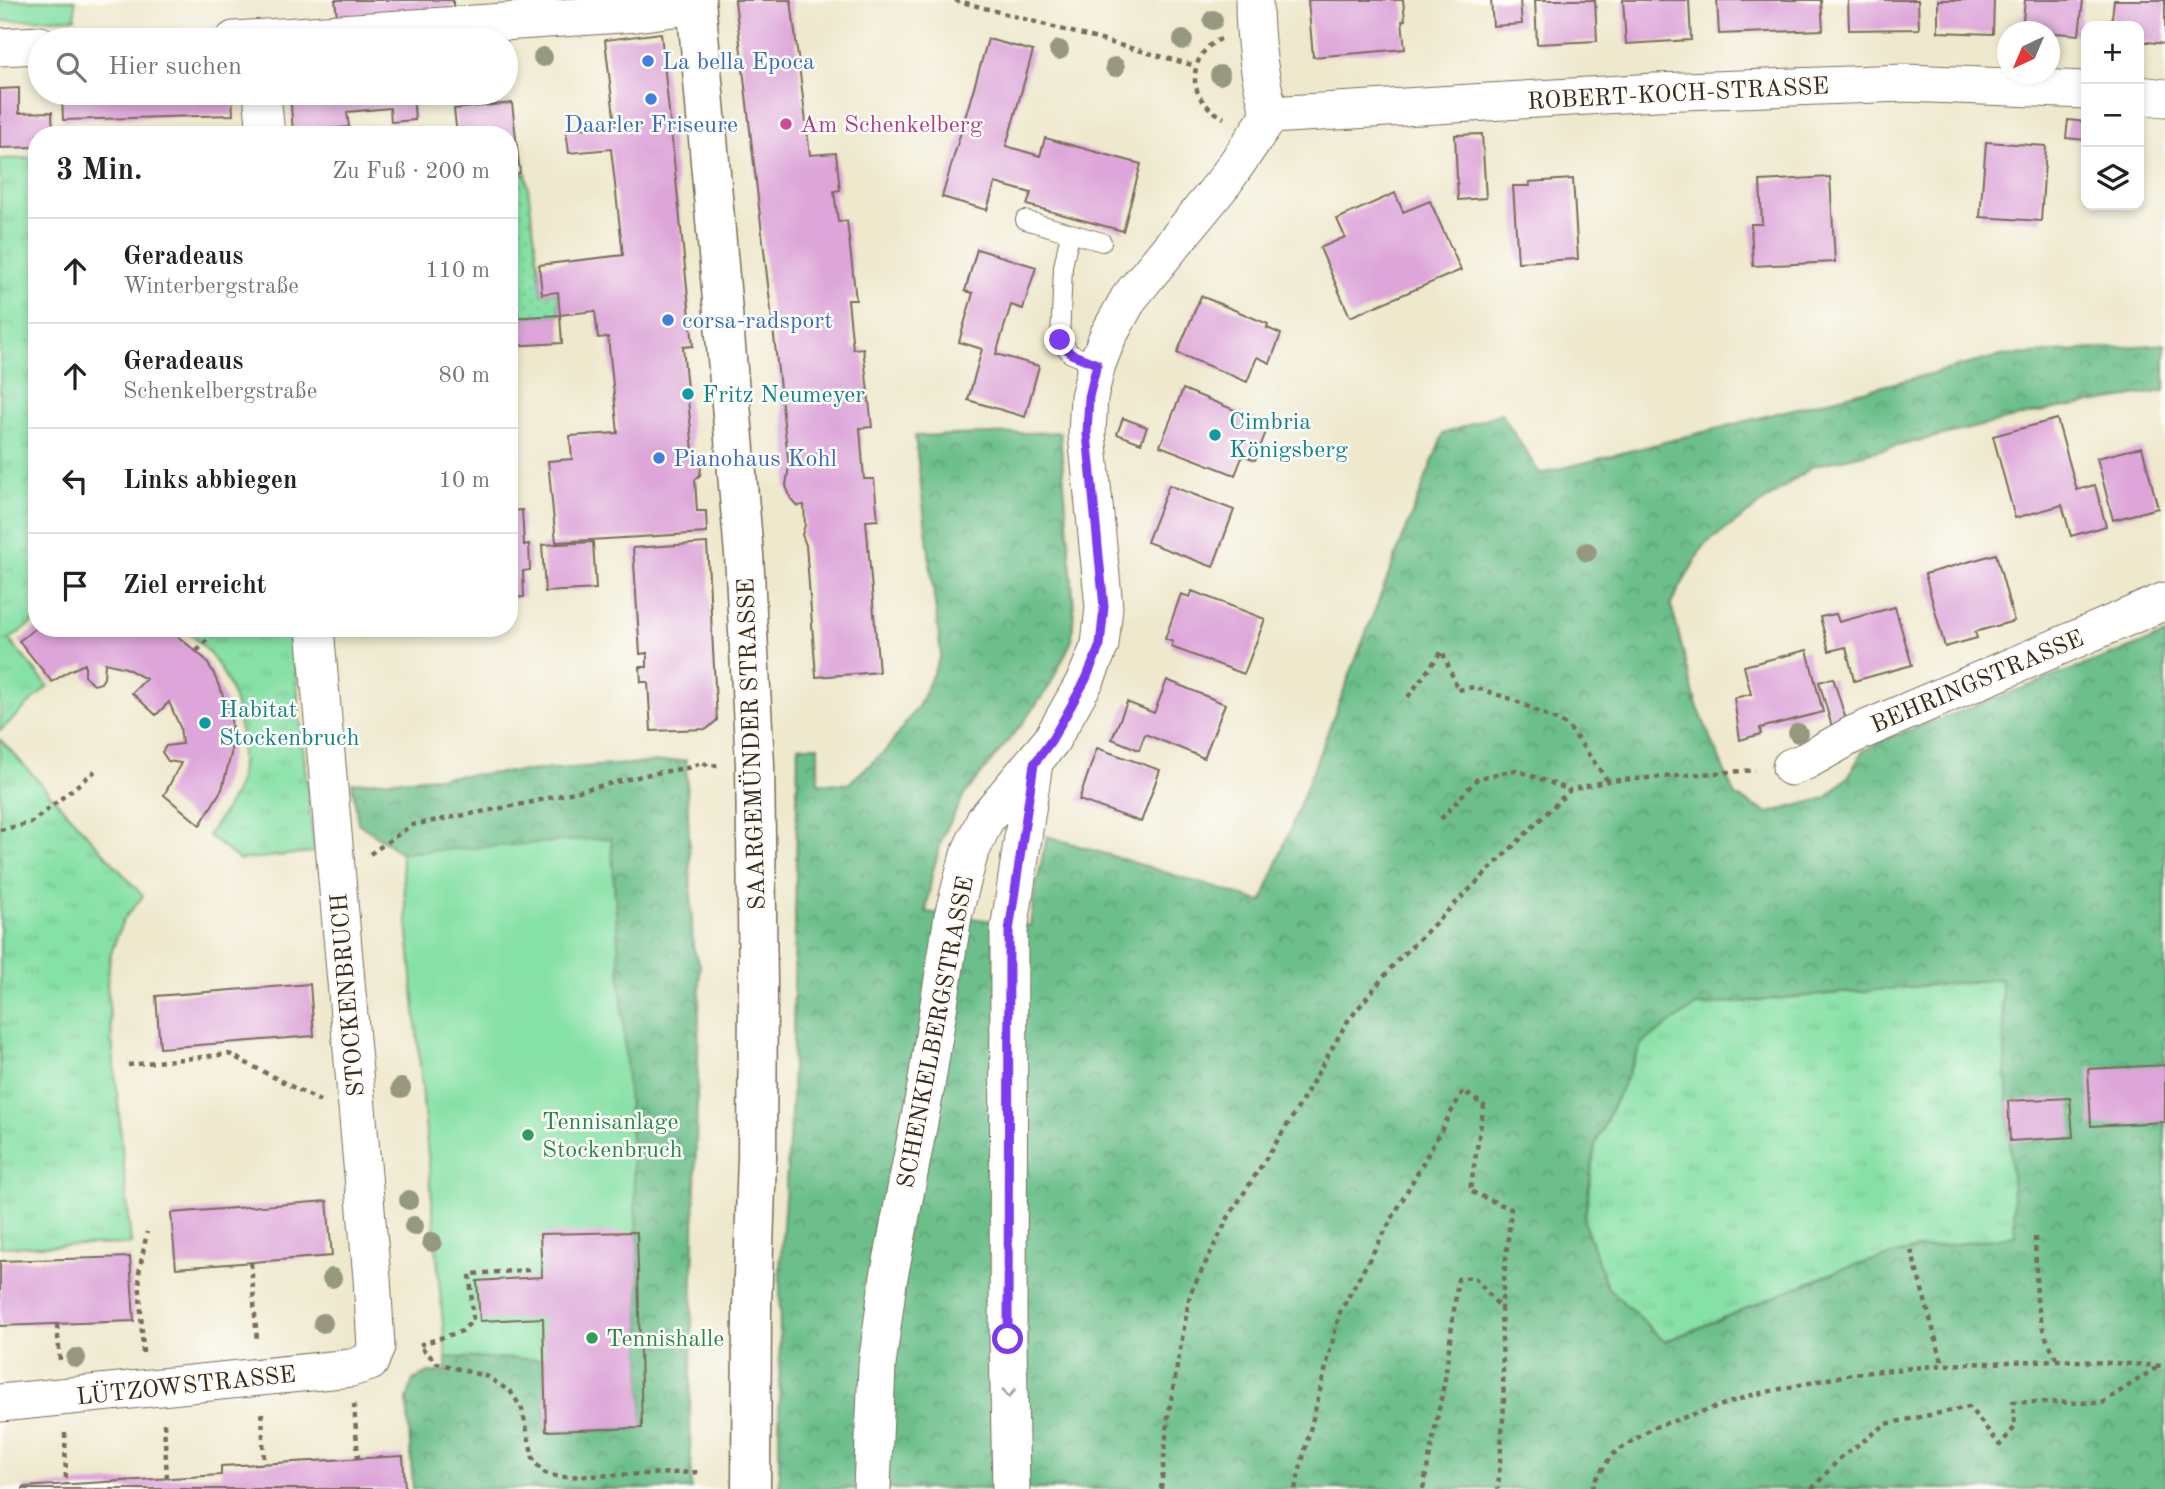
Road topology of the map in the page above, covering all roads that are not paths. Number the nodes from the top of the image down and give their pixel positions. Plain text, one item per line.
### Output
1 (1254, 0) edge
2 (696, 3) edge
3 (422, 28) edge
4 (28, 46) edge
5 (0, 47) edge
6 (2081, 90) edge
7 (2144, 95) edge
8 (2165, 97) edge
9 (263, 105) edge
10 (1270, 115) junction
11 (265, 126) edge
12 (1025, 220) dead end
13 (1070, 233) junction
14 (1102, 242) dead end
15 (1097, 364) junction
16 (2165, 601) edge
17 (315, 637) edge
18 (1034, 764) junction
19 (1791, 767) road end
20 (360, 1365) joint
21 (0, 1403) edge
22 (751, 1489) edge
23 (872, 1489) edge
24 (1011, 1489) edge

1 - 10 street
2 - 3 street
2 - 22 street, SAARGEMÜNDER STRASSE
4 - 5 street
6 - 10 street, ROBERT-KOCH-STRASSE
7 - 8 street
9 - 11 street
10 - 15 street, SCHENKELBERGSTRASSE
12 - 13 lane
13 - 14 lane
13 - 15 lane
15 - 18 street, SCHENKELBERGSTRASSE
16 - 19 street, BEHRINGSTRASSE
17 - 20 street, STOCKENBRUCH
18 - 23 street, SCHENKELBERGSTRASSE
18 -> 24 street
20 - 21 street, LÜTZOWSTRASSE

